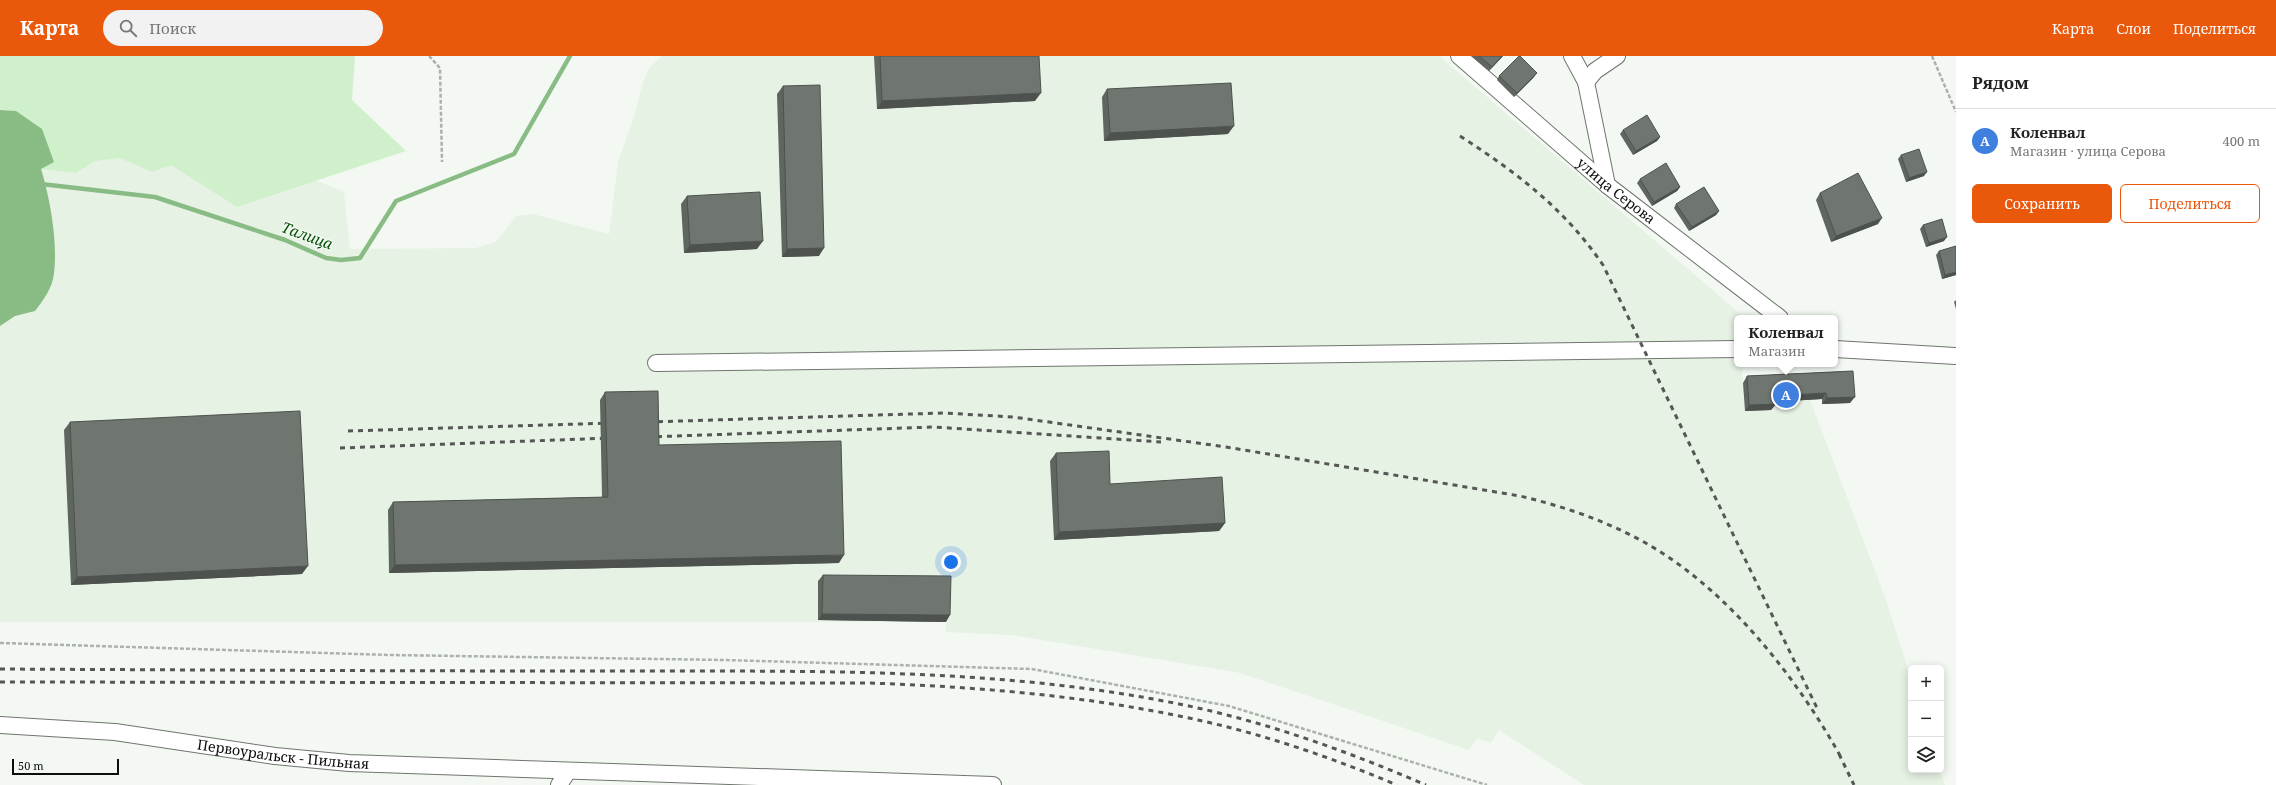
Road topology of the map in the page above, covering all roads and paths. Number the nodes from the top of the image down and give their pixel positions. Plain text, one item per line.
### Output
1 (429, 56) edge
2 (1459, 56) edge
3 (1572, 56) edge
4 (1617, 56) edge
5 (1932, 56) edge
6 (1586, 82) junction
7 (1956, 112) edge
8 (442, 162) dead end
9 (1607, 185) junction
10 (1776, 315) edge
11 (1734, 349) edge
12 (1838, 349) edge
13 (1956, 356) edge
14 (656, 363) dead end
15 (0, 643) edge
16 (0, 725) edge
17 (568, 770) junction
18 (935, 784) edge
19 (559, 785) edge
20 (993, 785) edge
21 (1486, 785) edge

1 - 8 path
2 - 9 street, улица Серова
3 - 6 street
4 - 6 street
5 - 7 path
6 - 9 street
9 - 10 street, улица Серова
11 - 14 street
12 - 13 street
15 - 21 path
16 - 17 street, Первоуральск - Пильная
17 - 18 street, Первоуральск - Пильная
17 - 19 street
18 - 20 street, Первоуральск - Пильная

